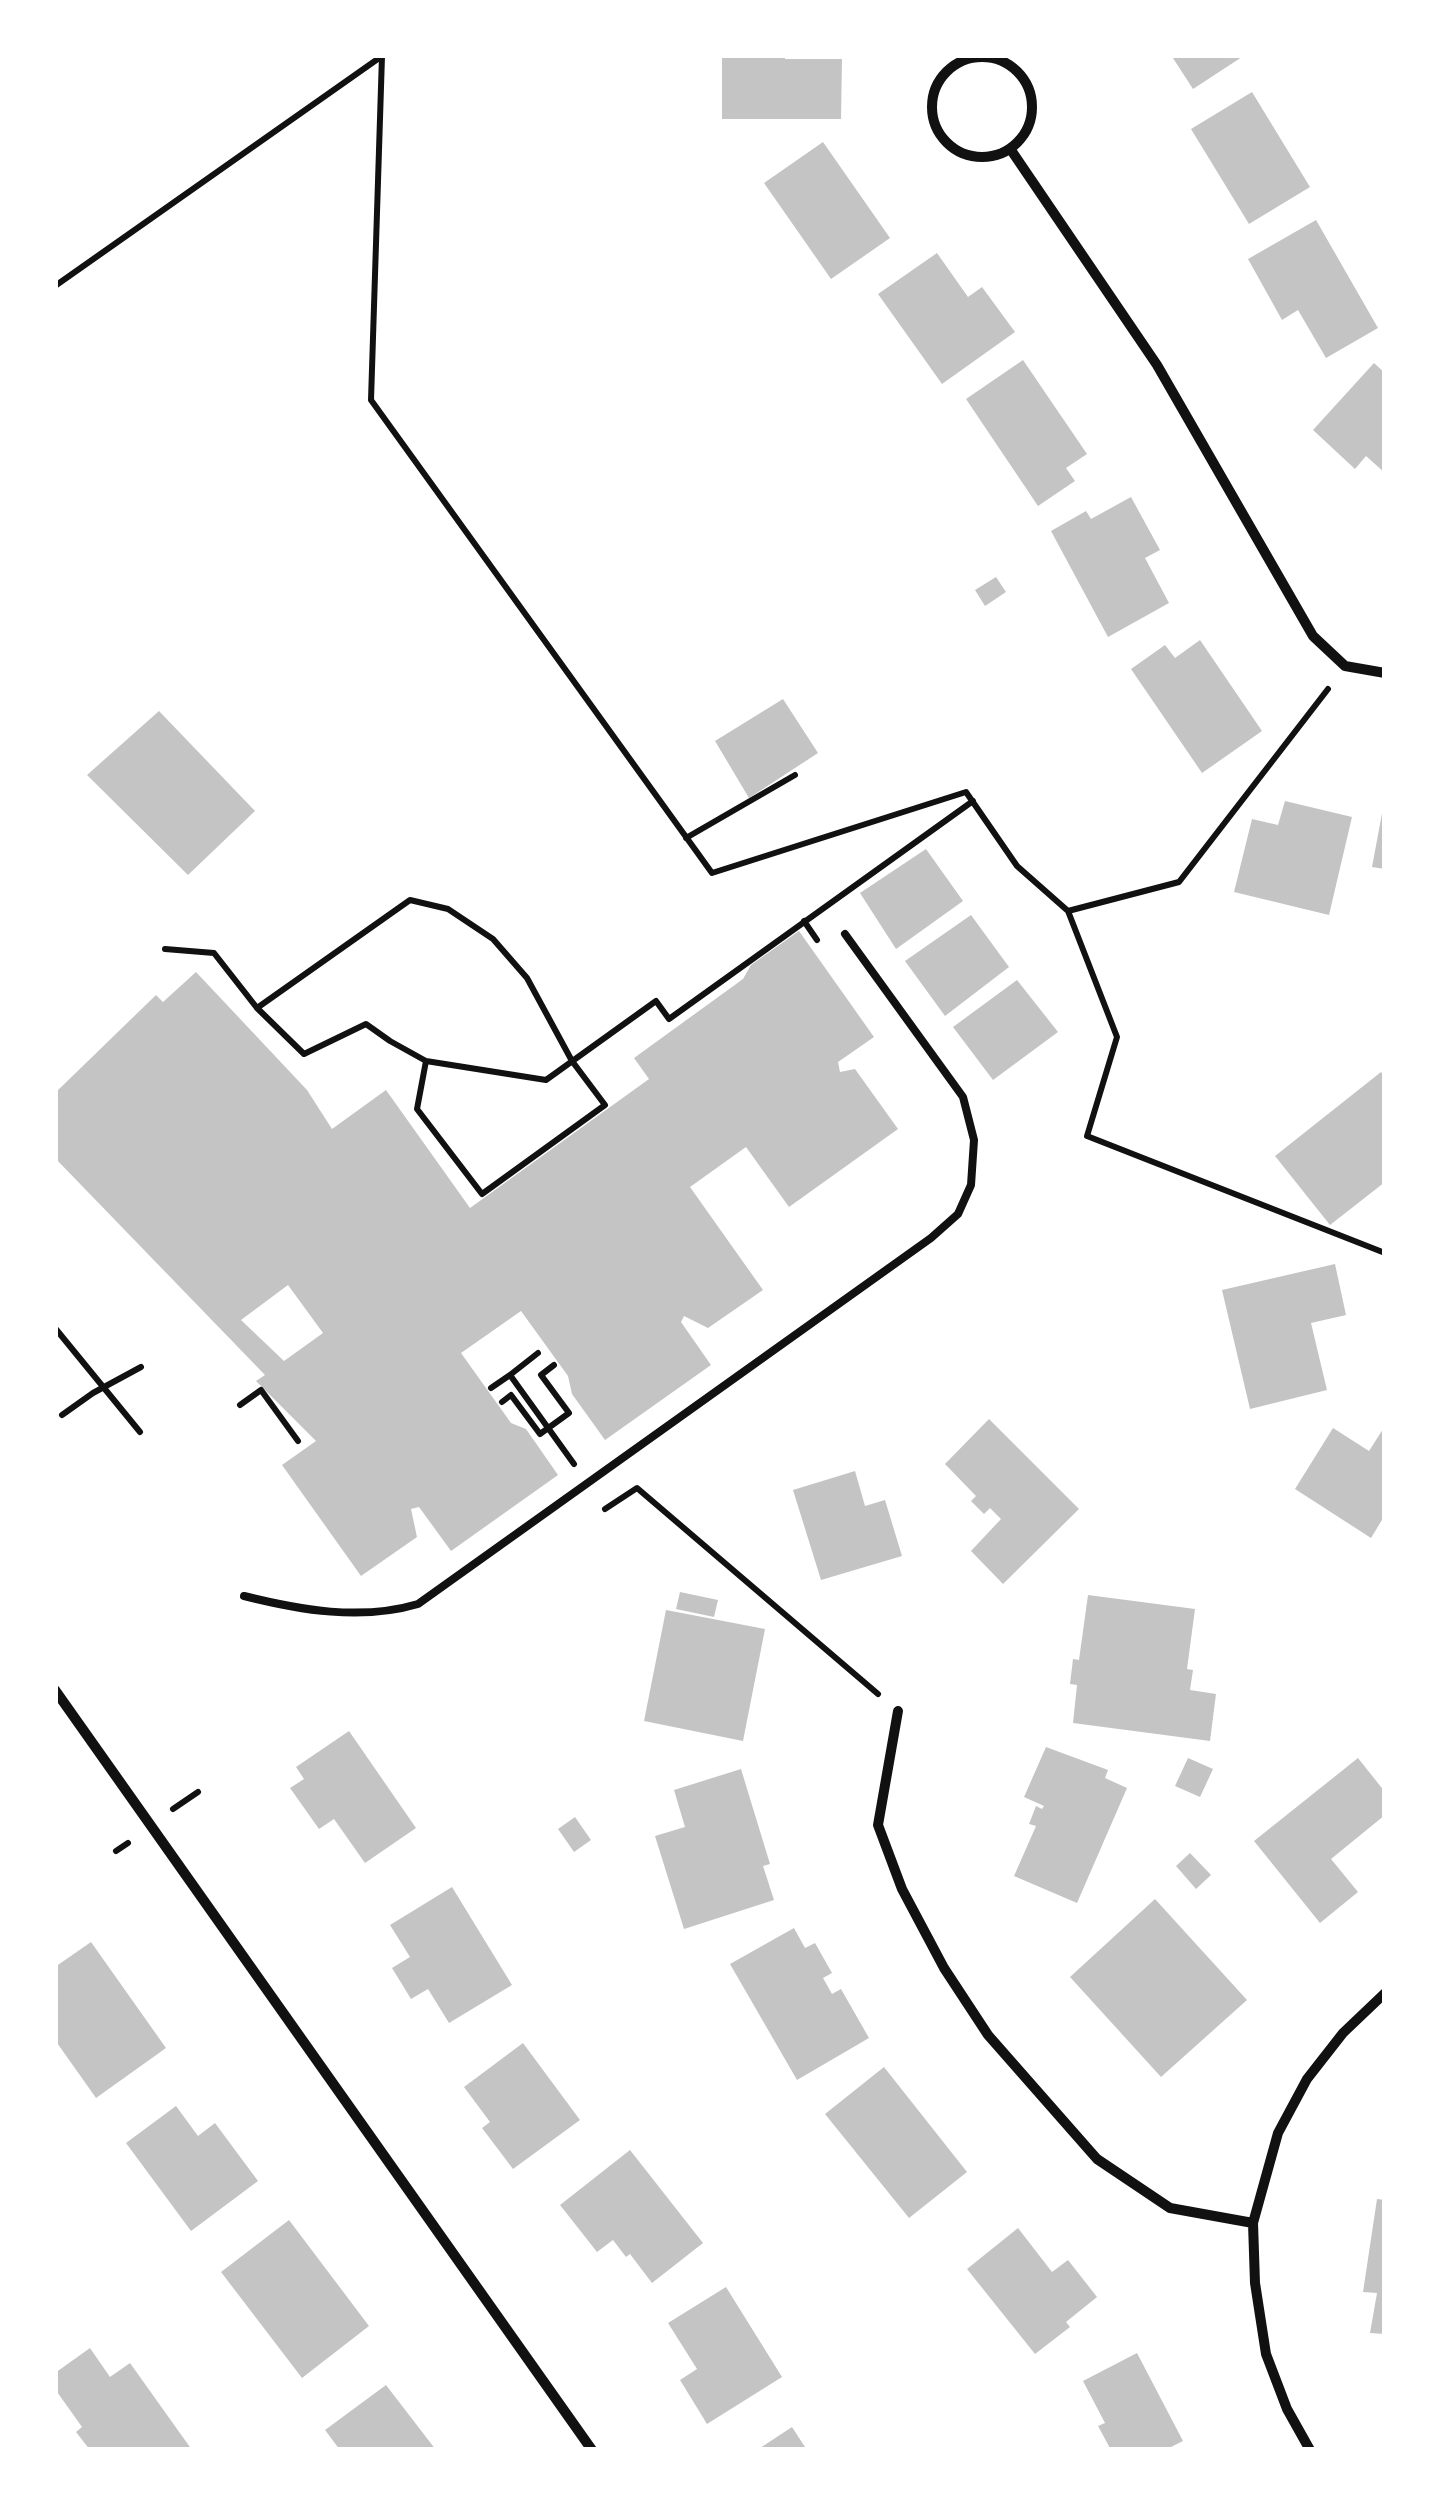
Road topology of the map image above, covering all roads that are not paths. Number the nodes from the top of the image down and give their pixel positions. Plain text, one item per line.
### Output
1 (1011, 150) junction
2 (1385, 673) edge
3 (845, 934) dead end
4 (244, 1596) dead end
5 (55, 1690) edge
6 (898, 1711) road end
7 (1385, 1992) edge
8 (1253, 2223) junction
9 (592, 2450) edge
10 (1310, 2450) edge

1 - 1 street
1 - 2 street
3 - 4 lane
5 - 9 street
6 - 8 street
7 - 8 street
8 - 10 street

